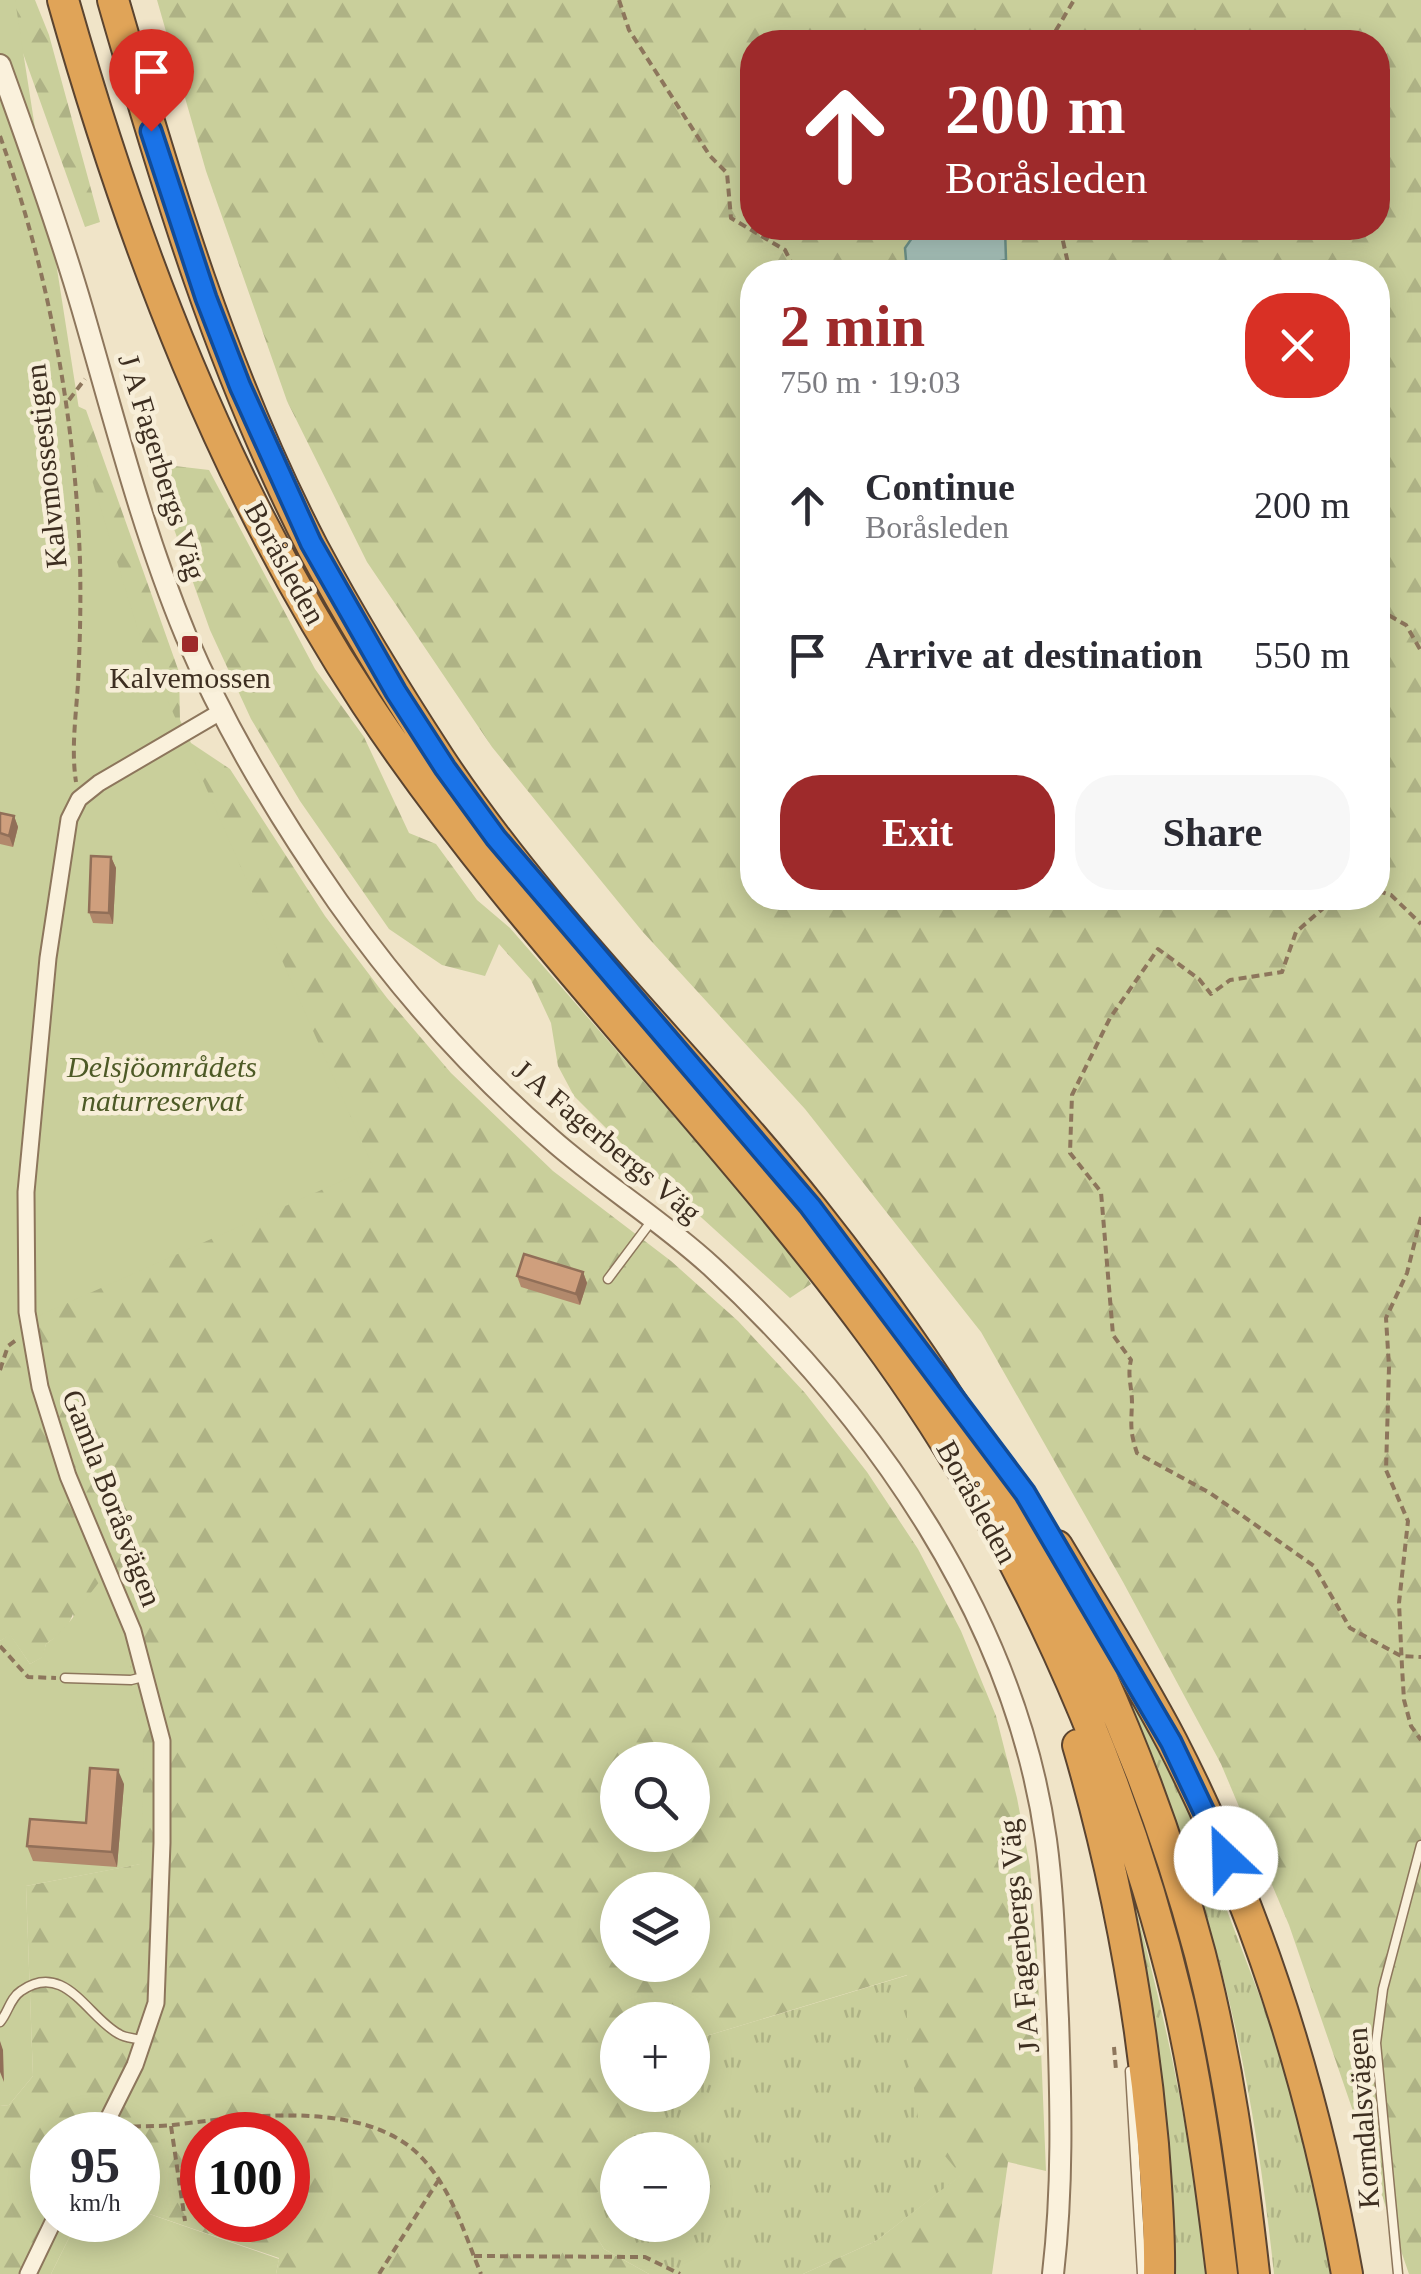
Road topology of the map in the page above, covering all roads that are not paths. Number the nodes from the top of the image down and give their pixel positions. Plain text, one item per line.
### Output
1 (63, 0) edge
2 (114, 0) edge
3 (0, 65) edge
4 (222, 711) junction
5 (653, 1220) junction
6 (608, 1279) dead end
7 (942, 1384) junction
8 (1040, 1616) junction
9 (147, 1676) junction
10 (65, 1678) road end
11 (1421, 1845) edge
12 (0, 2022) edge
13 (1140, 2028) junction
14 (145, 2041) junction
15 (111, 2112) edge
16 (43, 2242) edge
17 (28, 2274) edge
18 (1053, 2274) edge
19 (1142, 2274) edge
20 (1159, 2274) edge
21 (1222, 2274) edge
22 (1254, 2274) edge
23 (1347, 2274) edge
24 (1398, 2274) edge

1 - 8 highway, Boråsleden
2 - 7 highway, Boråsleden
3 - 4 street, J A Fagerbergs Väg
4 - 5 street, J A Fagerbergs Väg
4 - 9 street, Gamla Boråsvägen
5 - 6 lane
5 - 18 street, J A Fagerbergs Väg
7 - 22 highway, Boråsleden
7 - 23 highway
8 - 13 highway
8 - 21 highway, Boråsleden
9 - 10 lane
9 - 14 street, Gamla Boråsvägen
11 - 24 lane, Korndalsvägen
12 - 14 lane
13 - 19 lane
13 - 20 highway
14 - 15 street, Gamla Boråsvägen
16 - 17 street

